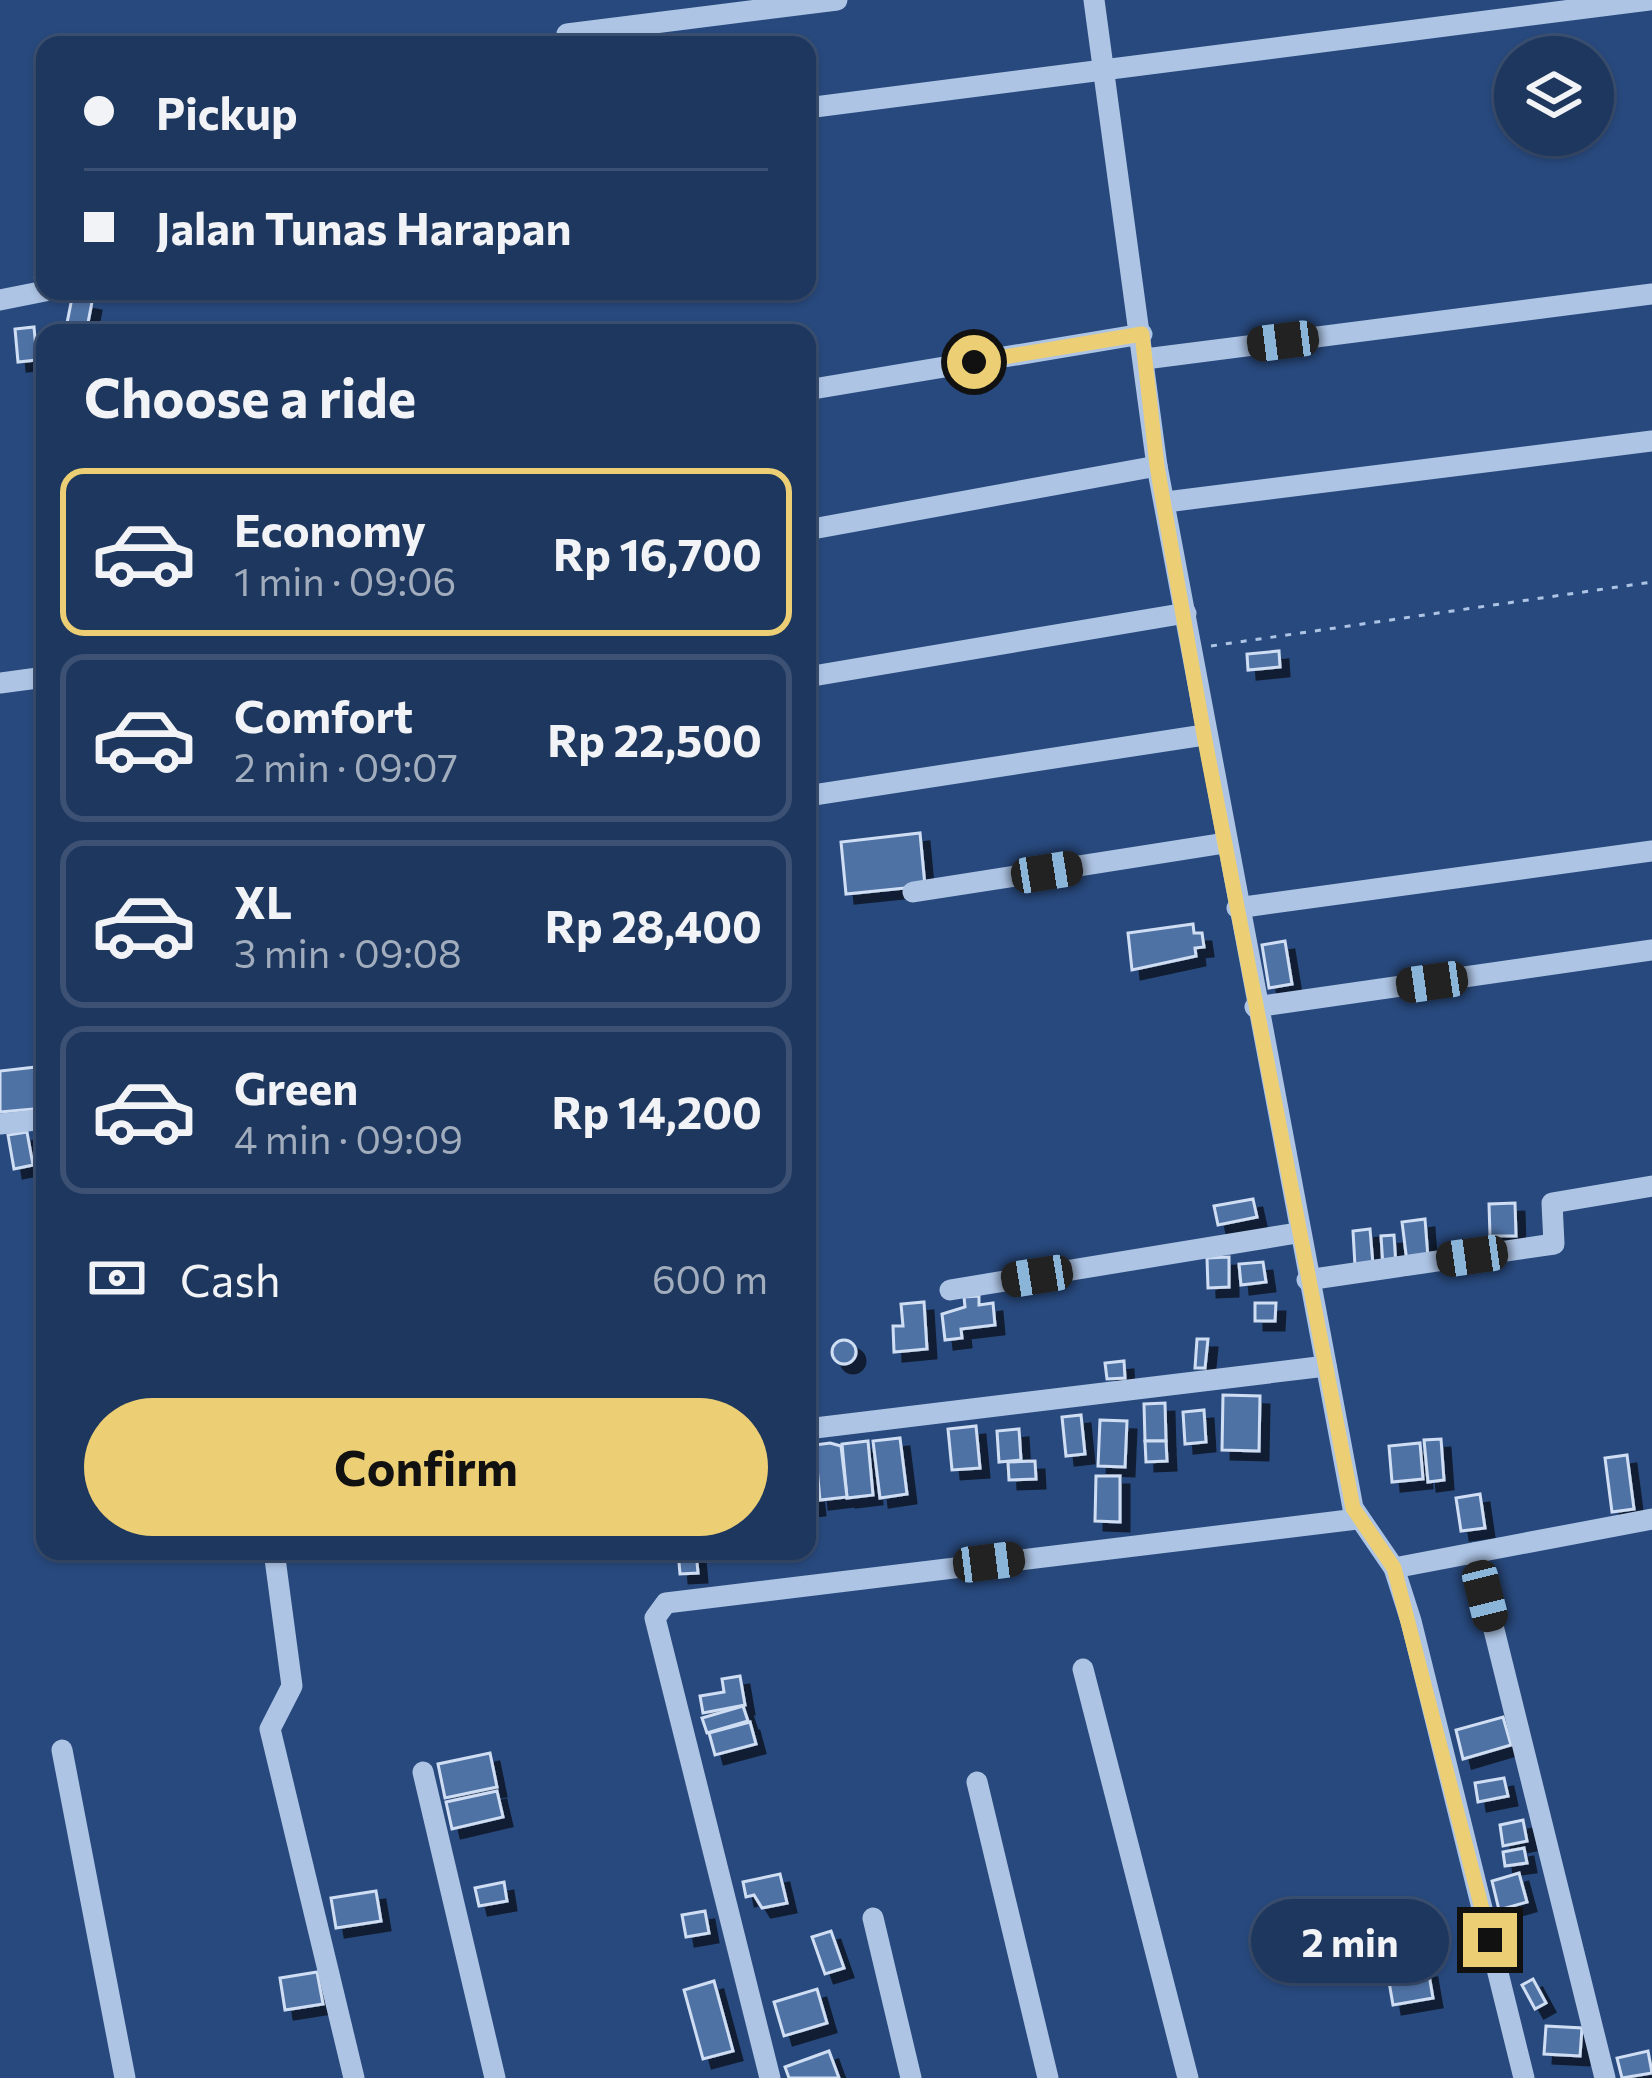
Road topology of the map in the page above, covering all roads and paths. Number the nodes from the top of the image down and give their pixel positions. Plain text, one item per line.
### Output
1 (837, 0) edge
2 (1094, 0) edge
3 (1649, 0) edge
4 (567, 34) dead end
5 (1104, 74) junction
6 (816, 107) edge
7 (36, 293) edge
8 (1652, 295) edge
9 (0, 300) edge
10 (1142, 334) junction
11 (1145, 359) junction
12 (816, 388) edge
13 (1652, 442) edge
14 (1157, 466) junction
15 (1166, 502) junction
16 (816, 528) edge
17 (1652, 582) edge
18 (1186, 613) junction
19 (1192, 649) junction
20 (816, 675) edge
21 (36, 678) edge
22 (0, 683) edge
23 (1204, 735) junction
24 (816, 795) edge
25 (1225, 843) junction
26 (1652, 851) edge
27 (913, 892) dead end
28 (1237, 908) junction
29 (1652, 950) edge
30 (1256, 1007) junction
31 (36, 1120) edge
32 (0, 1124) edge
33 (1652, 1186) edge
34 (1298, 1233) junction
35 (1307, 1280) junction
36 (950, 1290) dead end
37 (1326, 1366) junction
38 (816, 1428) edge
39 (1357, 1519) junction
40 (1652, 1520) edge
41 (1475, 1553) junction
42 (275, 1560) edge
43 (1394, 1568) junction
44 (1083, 1669) dead end
45 (62, 1750) dead end
46 (423, 1772) dead end
47 (977, 1782) dead end
48 (873, 1918) dead end
49 (125, 2078) edge
50 (354, 2078) edge
51 (495, 2078) edge
52 (770, 2078) edge
53 (911, 2078) edge
54 (1048, 2078) edge
55 (1188, 2078) edge
56 (1524, 2078) edge
57 (1605, 2078) edge

1 - 4 street
2 - 5 street
3 - 5 street
5 - 6 street
5 - 10 street
7 - 9 street
8 - 11 street
10 - 11 street
10 - 12 street
11 - 14 street
13 - 15 street
14 - 15 street
14 - 16 street
15 - 18 street
17 - 19 path
18 - 19 street
18 - 20 street
19 - 23 street
21 - 22 street
23 - 24 street
23 - 25 street
25 - 27 street
25 - 28 street
26 - 28 street
28 - 30 street
29 - 30 street
30 - 34 street
31 - 32 street
33 - 35 street
34 - 35 street
34 - 36 street
35 - 37 street
37 - 38 street
37 - 39 street
39 - 43 street
39 - 52 street
40 - 41 street
41 - 43 street
41 - 57 street
42 - 50 street
43 - 56 street
44 - 55 street
45 - 49 street
46 - 51 street
47 - 54 street
48 - 53 street

